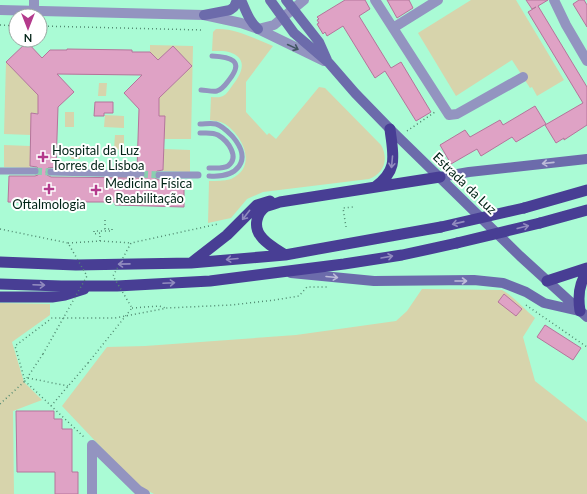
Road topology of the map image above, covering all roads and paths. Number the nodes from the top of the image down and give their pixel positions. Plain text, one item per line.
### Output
1 (237, 0) edge
2 (241, 0) edge
3 (270, 0) edge
4 (286, 0) edge
5 (304, 0) edge
6 (375, 0) edge
7 (438, 0) edge
8 (554, 0) edge
9 (34, 5) edge
10 (293, 9) junction
11 (0, 10) edge
12 (204, 15) junction
13 (283, 18) junction
14 (48, 26) edge
15 (393, 28) junction
16 (258, 29) junction
17 (203, 30) dead end
18 (212, 56) dead end
19 (587, 61) edge
20 (329, 64) junction
21 (523, 77) dead end
22 (201, 90) dead end
23 (443, 106) junction
24 (200, 124) dead end
25 (200, 133) dead end
26 (395, 133) junction
27 (587, 159) edge
28 (209, 168) dead end
29 (0, 170) edge
30 (35, 172) tunnel mouth
31 (51, 172) tunnel mouth
32 (141, 174) tunnel mouth
33 (159, 174) tunnel mouth
34 (198, 176) dead end
35 (209, 176) dead end
36 (440, 177) junction
37 (375, 188) junction
38 (587, 190) edge
39 (280, 202) junction
40 (353, 207) dead end
41 (587, 210) edge
42 (105, 220) dead end
43 (218, 224) dead end
44 (346, 227) dead end
45 (0, 229) edge
46 (100, 241) junction
47 (68, 243) junction
48 (131, 243) junction
49 (285, 255) junction
50 (2, 262) edge
51 (191, 263) junction
52 (587, 268) edge
53 (279, 272) junction
54 (587, 273) edge
55 (547, 281) junction
56 (0, 284) edge
57 (94, 286) junction
58 (331, 287) dead end
59 (0, 297) edge
60 (524, 303) dead end
61 (132, 308) junction
62 (167, 308) junction
63 (583, 314) edge
64 (587, 347) edge
65 (28, 378) junction
66 (25, 381) junction
67 (68, 386) junction
68 (0, 404) edge
69 (51, 406) junction
70 (92, 445) junction
71 (92, 494) edge
72 (145, 494) edge

1 - 12 main road
2 - 16 main road
3 - 13 main road, Estrada da Luz
4 - 10 main road, Estrada da Luz
5 - 10 street
6 - 15 street
7 - 15 street
8 - 19 street
9 - 11 street
9 - 12 street
10 - 13 street
10 - 20 main road, Estrada da Luz
12 - 16 street
13 - 16 street
13 - 20 main road, Estrada da Luz
14 - 17 path
15 - 23 street
16 -> 20 street
18 - 22 lane
20 - 26 main road, Estrada da Luz
21 - 23 street
23 - 26 path
24 - 35 lane
25 - 28 lane
26 - 36 main road, Estrada da Luz
26 -> 37 highway
27 -> 36 main road
29 - 30 street
31 - 32 street
33 - 34 street
36 - 37 highway
36 - 55 main road, Estrada da Luz
37 - 39 highway
38 -> 49 highway, bridge
39 - 49 highway
39 -> 51 highway
40 - 44 path
53 -> 41 highway, bridge
42 - 46 path
43 - 48 path, bridge
45 - 47 path, bridge
46 - 47 path
46 - 48 path
47 - 65 path, bridge
48 - 61 path, bridge
49 -> 51 highway
51 -> 50 highway
52 - 55 highway
57 -> 53 highway
53 -> 63 main road
54 - 63 highway
55 - 63 main road, Estrada da Luz
56 -> 57 highway
57 - 59 highway
58 - 62 path
60 - 64 path
61 - 62 path
61 - 67 path, bridge
62 - 66 path
65 - 66 path
65 - 67 path
66 - 68 path
66 - 69 path
67 - 69 path
69 - 70 path
70 - 71 street
70 - 72 street

